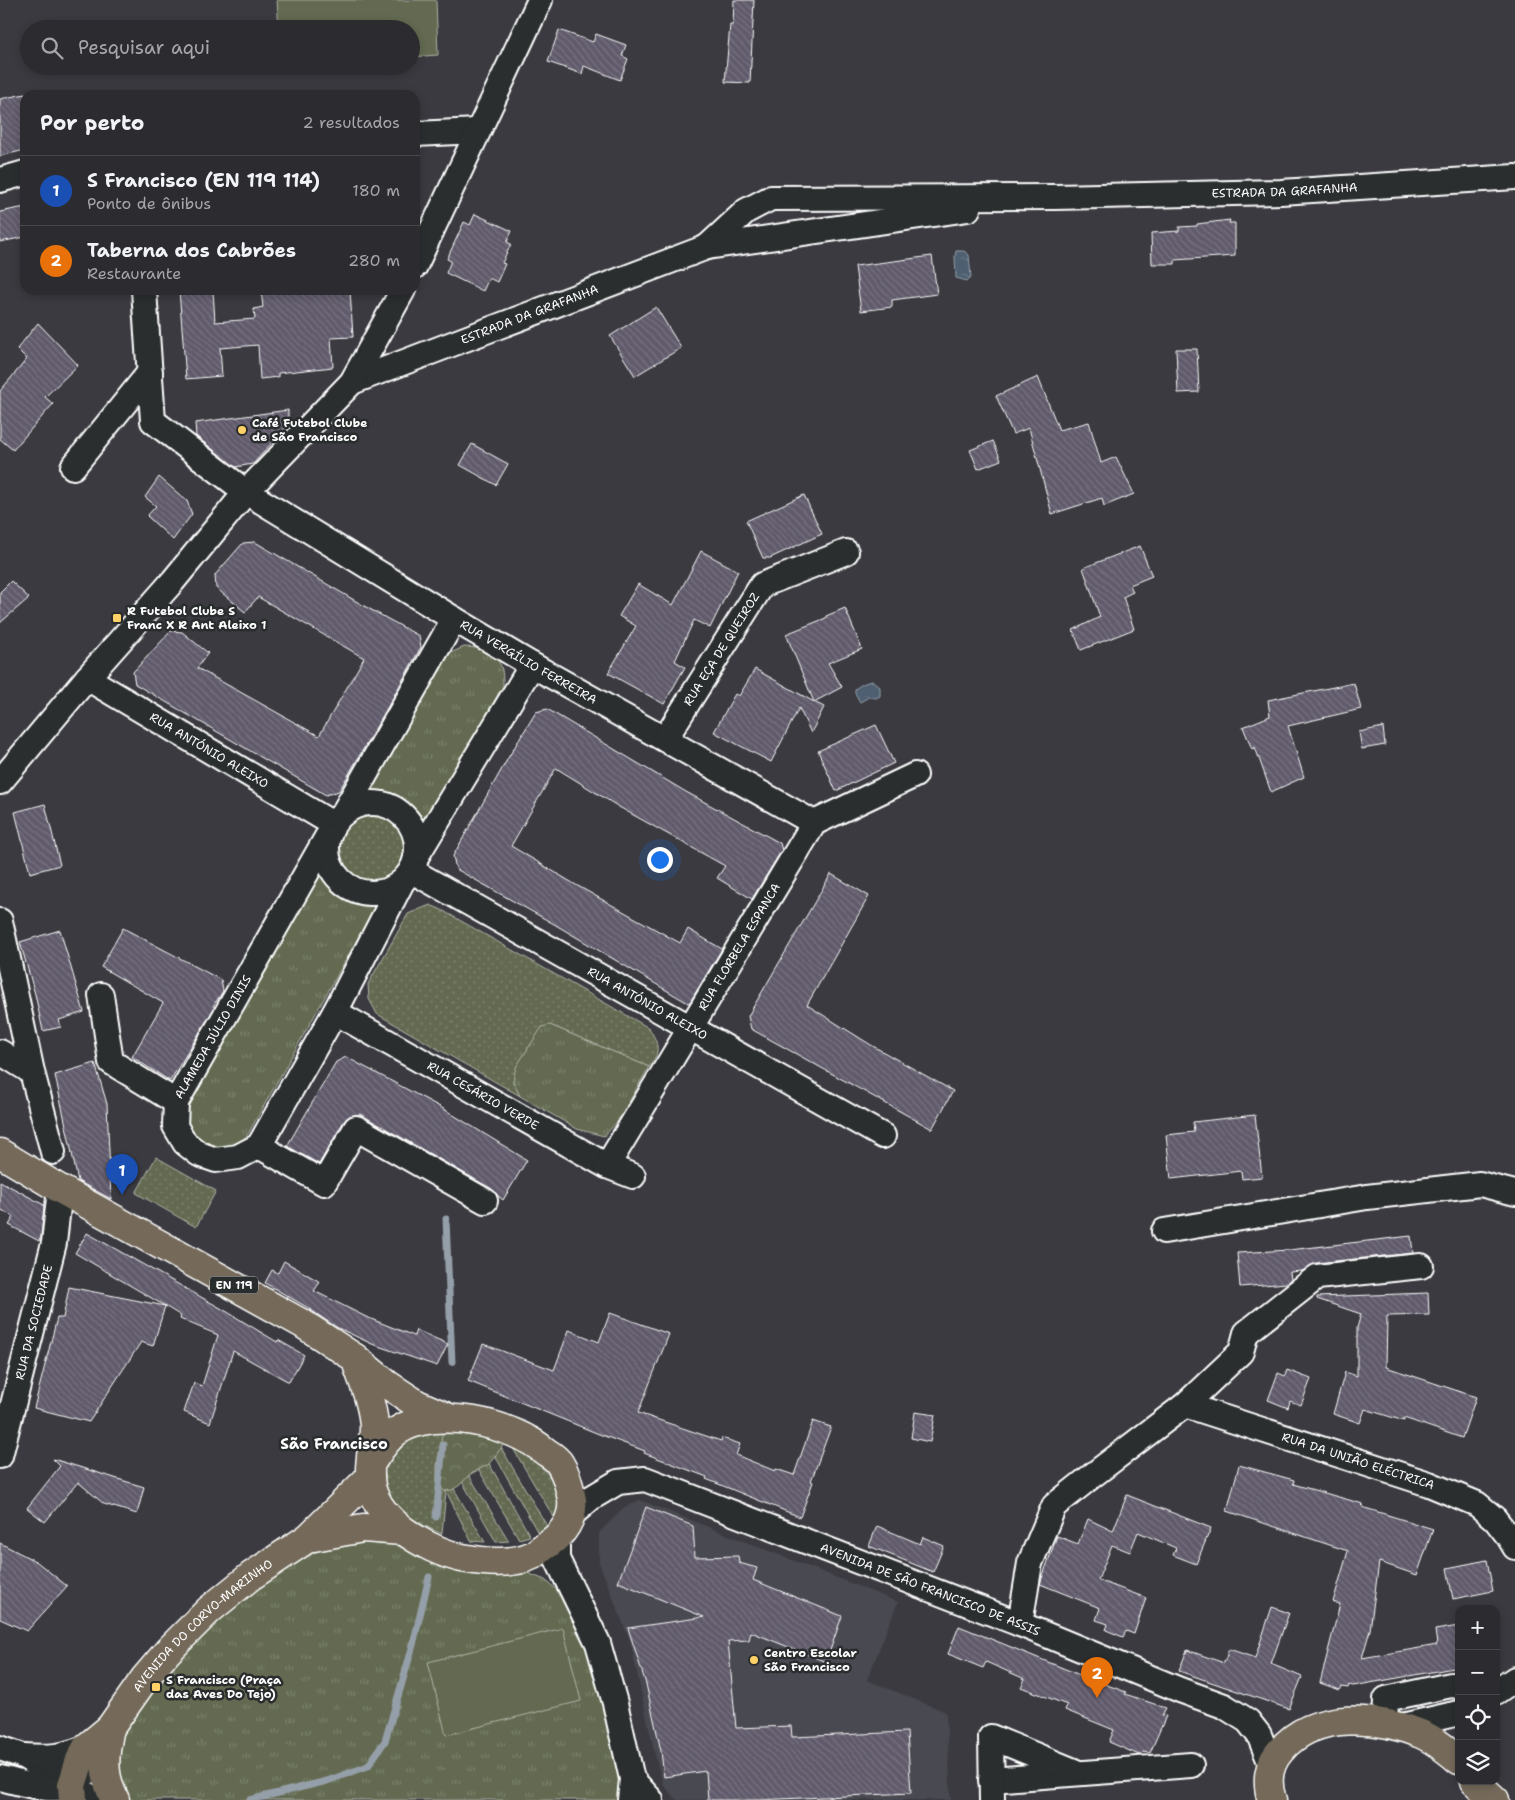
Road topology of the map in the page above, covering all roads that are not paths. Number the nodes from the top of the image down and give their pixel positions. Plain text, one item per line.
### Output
1 (540, 0) edge
2 (478, 131) junction
3 (420, 134) edge
4 (20, 174) edge
5 (1515, 177) edge
6 (0, 180) edge
7 (1054, 197) junction
8 (706, 247) junction
9 (420, 255) edge
10 (144, 295) edge
11 (400, 295) edge
12 (150, 372) junction
13 (352, 382) junction
14 (73, 466) dead end
15 (246, 492) junction
16 (846, 552) dead end
17 (454, 619) junction
18 (532, 665) junction
19 (87, 678) junction
20 (665, 739) junction
21 (914, 775) dead end
22 (0, 782) edge
23 (814, 823) junction
24 (335, 824) junction
25 (410, 870) junction
26 (0, 921) edge
27 (101, 995) dead end
28 (335, 1012) junction
29 (690, 1028) junction
30 (0, 1052) edge
31 (32, 1072) junction
32 (176, 1102) junction
33 (883, 1136) dead end
34 (259, 1146) junction
35 (53, 1152) dead end
36 (0, 1153) edge
37 (607, 1166) junction
38 (633, 1176) dead end
39 (60, 1189) junction
40 (1515, 1193) edge
41 (486, 1201) dead end
42 (1164, 1231) dead end
43 (1421, 1266) dead end
44 (355, 1358) junction
45 (1185, 1405) junction
46 (453, 1420) junction
47 (0, 1456) edge
48 (370, 1470) junction
49 (564, 1526) junction
50 (403, 1531) junction
51 (308, 1538) junction
52 (1515, 1547) edge
53 (1020, 1624) junction
54 (1515, 1679) edge
55 (1455, 1686) edge
56 (1500, 1689) edge
57 (1455, 1713) edge
58 (1392, 1726) junction
59 (100, 1742) junction
60 (0, 1748) edge
61 (23, 1756) junction
62 (1455, 1757) edge
63 (1191, 1765) dead end
64 (1080, 1774) junction
65 (0, 1778) edge
66 (1473, 1785) edge
67 (1478, 1785) edge
68 (1266, 1787) edge
69 (631, 1790) edge
70 (992, 1790) edge
71 (72, 1793) edge
72 (33, 1800) edge
73 (96, 1800) edge
74 (115, 1800) edge
75 (651, 1800) edge
76 (1474, 1800) edge
77 (1495, 1800) edge

1 - 2 street
2 - 3 street
2 - 9 street
4 - 6 street
5 - 7 street, ESTRADA DA GRAFANHA
7 - 8 street, ESTRADA DA GRAFANHA
7 - 8 street, ESTRADA DA GRAFANHA
8 - 13 street, ESTRADA DA GRAFANHA
10 - 12 street, RUA VERGÍLIO FERREIRA
11 - 13 street
12 - 14 street
12 - 15 street, RUA VERGÍLIO FERREIRA
13 - 15 street
15 - 17 street, RUA VERGÍLIO FERREIRA
15 - 19 street
16 - 20 street, RUA EÇA DE QUEIROZ
17 - 18 street, RUA VERGÍLIO FERREIRA
17 - 24 street, ALAMEDA JÚLIO DINIS
18 - 20 street, RUA VERGÍLIO FERREIRA
18 - 25 street
19 - 22 street
19 - 24 street, RUA ANTÓNIO ALEIXO
20 - 23 street, RUA VERGÍLIO FERREIRA
21 - 23 street
23 - 29 street, RUA FLORBELA ESPANCA
24 - 25 street
24 - 25 street
24 - 32 street, ALAMEDA JÚLIO DINIS
25 - 28 street
25 - 29 street, RUA ANTÓNIO ALEIXO
26 - 31 street
27 - 32 street
28 - 34 street
28 - 37 street, RUA CESÁRIO VERDE
29 - 33 street, RUA ANTÓNIO ALEIXO
29 - 37 street, RUA FLORBELA ESPANCA
30 - 31 street
31 - 35 street
32 - 34 street, ALAMEDA JÚLIO DINIS
34 - 41 street
36 - 39 main road, EN 119
37 - 38 street, RUA CESÁRIO VERDE
39 - 44 main road, EN 119
39 - 47 street, RUA DA SOCIEDADE
40 - 42 street
43 - 45 street
44 - 46 main road, EN 119
44 - 48 main road, AVENIDA DE SÃO FRANCISCO DE ASSIS / EN 119
45 - 52 street, RUA DA UNIÃO ELÉCTRICA
45 - 53 street
46 - 48 main road, EN 119
46 - 49 main road, EN 119
48 - 50 main road, AVENIDA DE SÃO FRANCISCO DE ASSIS / EN 119
48 - 51 main road, EN 119
49 - 50 main road, AVENIDA DE SÃO FRANCISCO DE ASSIS / EN 119
49 - 53 street, AVENIDA DE SÃO FRANCISCO DE ASSIS
49 - 69 street
50 - 51 main road, EN 119
51 - 59 main road, AVENIDA DO CORVO-MARINHO / EN 119
53 - 68 street, AVENIDA DE SÃO FRANCISCO DE ASSIS
54 - 56 street
55 - 58 street
57 - 58 street
58 - 62 main road
58 - 68 main road
59 - 61 street
59 - 71 main road, AVENIDA DO CORVO-MARINHO / EN 119
59 - 74 main road
60 - 61 street
61 - 71 street
63 - 64 street
64 - 70 street
64 - 70 street
65 - 71 street
65 - 72 street
66 - 76 main road
67 - 77 main road
69 - 75 street
71 - 73 street

